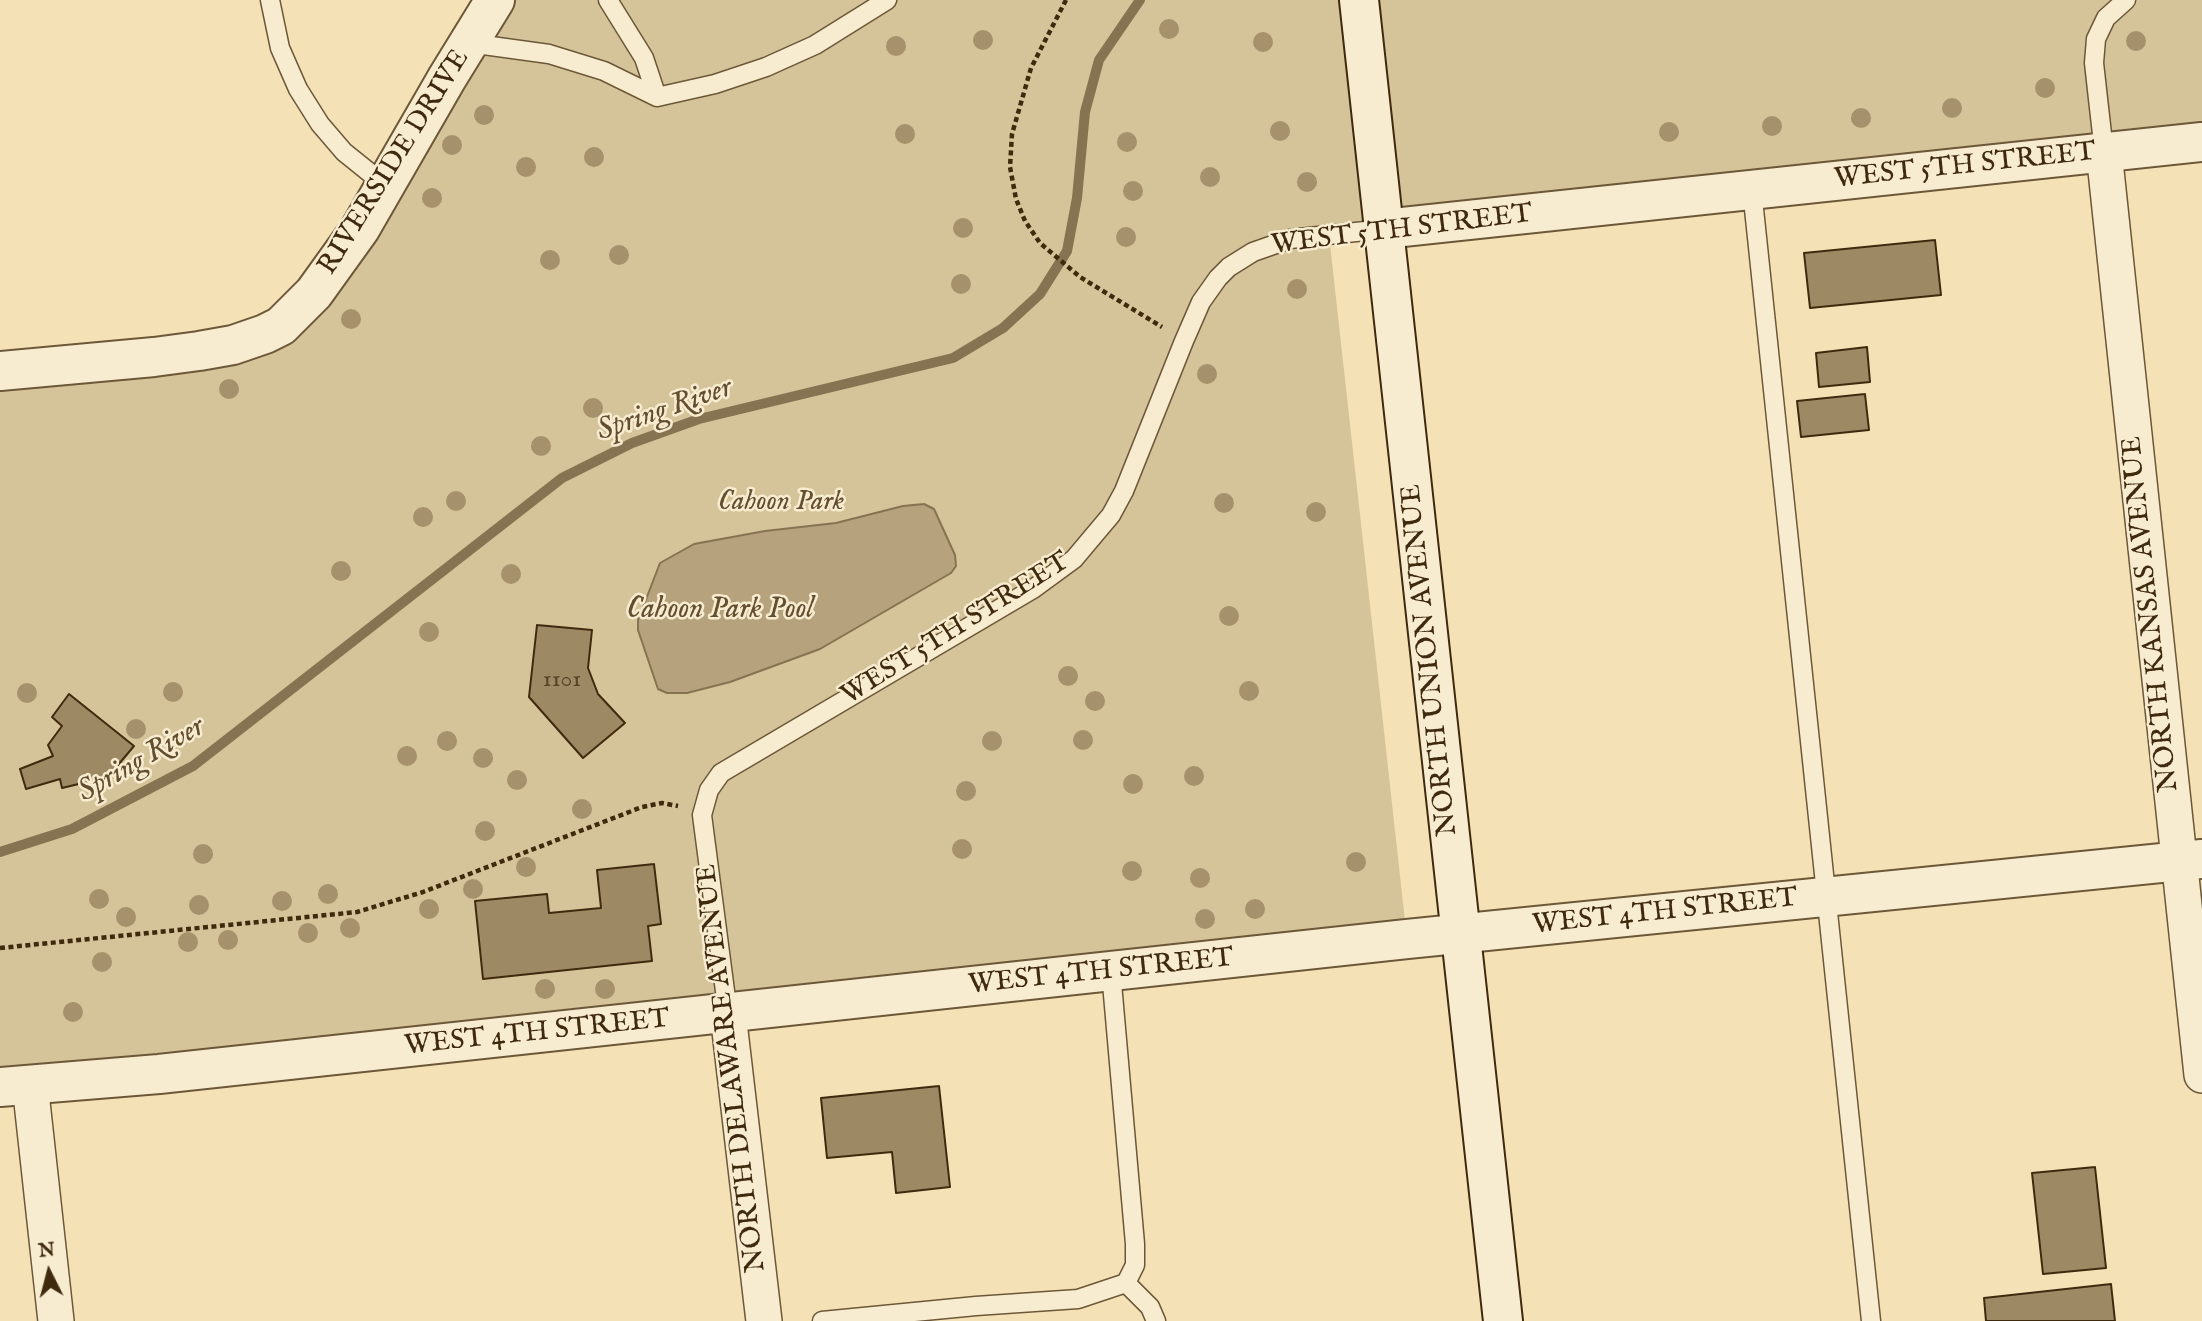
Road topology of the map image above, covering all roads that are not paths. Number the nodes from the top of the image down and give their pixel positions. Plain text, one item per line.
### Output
1 (270, 0) edge
2 (495, 0) edge
3 (608, 0) edge
4 (887, 0) edge
5 (1359, 0) edge
6 (2126, 0) edge
7 (469, 43) junction
8 (657, 97) junction
9 (2202, 142) edge
10 (2104, 152) junction
11 (385, 185) junction
12 (1752, 190) junction
13 (1384, 229) junction
14 (0, 371) edge
15 (702, 815) joint
16 (2190, 860) edge
17 (1826, 896) junction
18 (1461, 934) junction
19 (1111, 972) junction
20 (728, 1014) junction
21 (2202, 1075) edge
22 (15, 1086) edge
23 (1126, 1283) junction
24 (56, 1321) edge
25 (764, 1321) edge
26 (822, 1321) edge
27 (1156, 1321) edge
28 (1503, 1321) edge
29 (1871, 1321) edge

1 - 11 lane
2 - 7 street, RIVERSIDE DRIVE
3 - 8 lane
4 - 8 lane
5 - 13 street, NORTH UNION AVENUE
6 - 10 lane
7 - 8 lane
7 - 11 street, RIVERSIDE DRIVE
9 - 10 street, WEST 5TH STREET
10 - 12 street, WEST 5TH STREET
10 - 16 street, NORTH KANSAS AVENUE
11 - 14 street, RIVERSIDE DRIVE
12 - 13 street, WEST 5TH STREET
12 - 17 lane
13 - 15 lane, WEST 5TH STREET
13 - 18 street, NORTH UNION AVENUE
15 - 20 lane, NORTH DELAWARE AVENUE
16 - 17 street, WEST 4TH STREET
16 - 21 street, NORTH KANSAS AVENUE
17 - 18 street, WEST 4TH STREET
17 - 29 lane
18 - 19 street, WEST 4TH STREET
18 - 28 street, NORTH UNION AVENUE
19 - 20 street, WEST 4TH STREET
19 - 23 lane
20 - 22 street, WEST 4TH STREET
20 - 25 street, NORTH DELAWARE AVENUE
22 - 24 street
23 - 26 lane
23 - 27 lane

